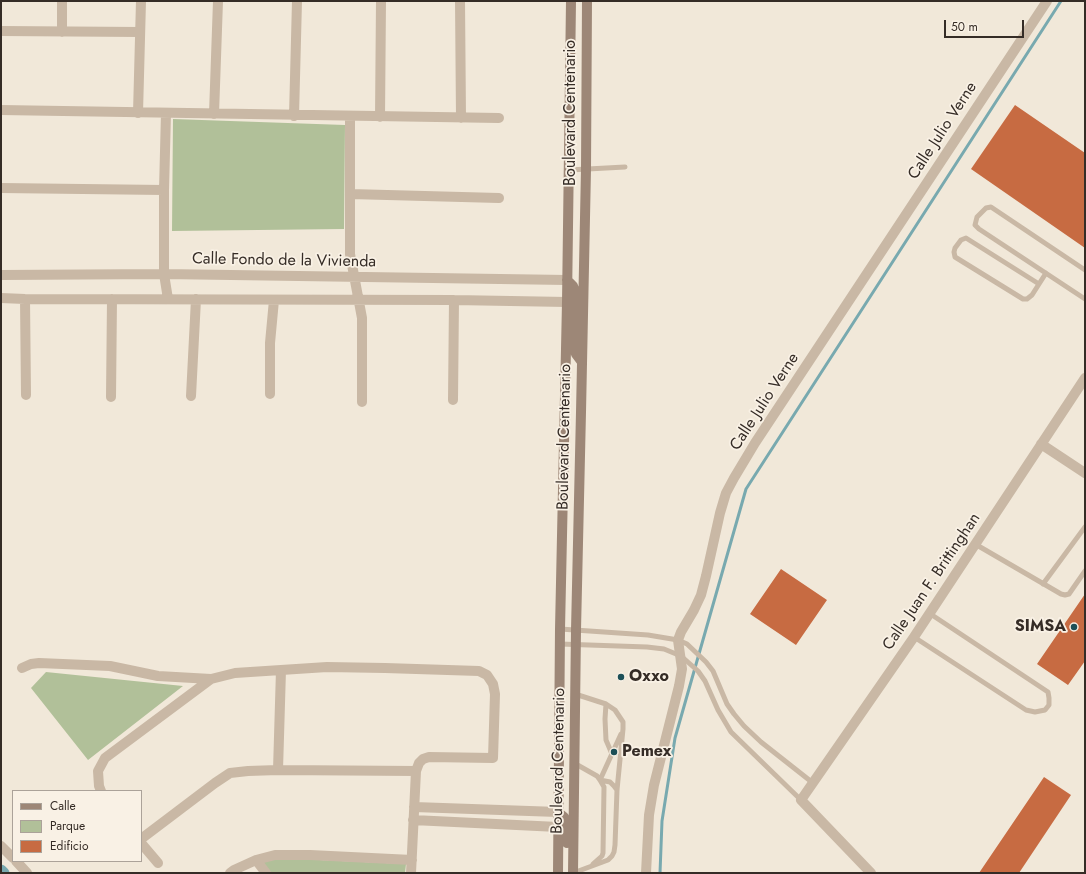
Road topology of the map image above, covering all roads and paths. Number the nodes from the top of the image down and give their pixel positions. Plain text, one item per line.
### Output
1 (62, 1) edge
2 (141, 1) edge
3 (218, 1) edge
4 (296, 1) edge
5 (381, 1) edge
6 (460, 1) edge
7 (571, 1) edge
8 (587, 1) edge
9 (1047, 1) edge
10 (1, 31) edge
11 (62, 32) junction
12 (140, 32) junction
13 (1, 110) edge
14 (138, 113) junction
15 (166, 113) junction
16 (214, 114) junction
17 (294, 116) junction
18 (350, 117) junction
19 (380, 117) junction
20 (461, 118) junction
21 (498, 118) dead end
22 (625, 167) dead end
23 (586, 169) junction
24 (569, 170) junction
25 (1, 188) edge
26 (164, 190) junction
27 (350, 194) junction
28 (499, 198) dead end
29 (1085, 270) edge
30 (1046, 273) junction
31 (164, 274) junction
32 (1, 275) edge
33 (354, 277) junction
34 (567, 280) junction
35 (1039, 284) junction
36 (1, 298) edge
37 (25, 299) junction
38 (112, 299) junction
39 (168, 299) junction
40 (196, 299) junction
41 (1085, 299) edge
42 (274, 300) junction
43 (358, 300) junction
44 (454, 300) junction
45 (567, 302) junction
46 (582, 362) junction
47 (1085, 378) edge
48 (270, 394) dead end
49 (26, 395) dead end
50 (191, 396) dead end
51 (111, 397) dead end
52 (454, 400) dead end
53 (362, 402) dead end
54 (564, 412) junction
55 (581, 412) junction
56 (1041, 444) junction
57 (1085, 473) edge
58 (1085, 527) edge
59 (975, 544) junction
60 (1085, 571) edge
61 (1043, 584) junction
62 (929, 613) junction
63 (560, 629) junction
64 (576, 630) junction
65 (914, 637) junction
66 (678, 640) junction
67 (560, 644) junction
68 (576, 644) junction
69 (685, 659) junction
70 (22, 668) dead end
71 (281, 670) junction
72 (210, 679) junction
73 (575, 694) junction
74 (606, 704) junction
75 (623, 729) junction
76 (612, 754) junction
77 (574, 763) junction
78 (278, 770) junction
79 (416, 771) junction
80 (600, 780) junction
81 (813, 783) junction
82 (101, 790) edge
83 (617, 790) junction
84 (801, 800) junction
85 (414, 807) junction
86 (558, 812) junction
87 (413, 820) junction
88 (558, 827) junction
89 (142, 837) edge
90 (142, 844) edge
91 (1, 846) edge
92 (12, 857) edge
93 (256, 860) junction
94 (412, 860) junction
95 (17, 862) edge
96 (158, 863) dead end
97 (591, 866) junction
98 (27, 873) edge
99 (230, 873) edge
100 (266, 873) edge
101 (411, 873) edge
102 (558, 873) edge
103 (569, 873) edge
104 (574, 873) edge
105 (646, 873) edge
106 (871, 873) edge

1 - 11 street
2 - 12 street
3 - 16 street
4 - 17 street
5 - 19 street
6 - 20 street
7 - 24 main road, Boulevard Centenario
8 - 23 main road, Boulevard Centenario
9 - 66 street, Calle Julio Verne
10 - 11 street
11 - 12 street
12 - 14 street
13 - 14 street
14 - 15 street
15 - 16 street
15 - 26 street
16 - 17 street
17 - 18 street
18 - 19 street
18 - 27 street
19 - 20 street
20 - 21 street
22 - 23 lane
23 - 24 lane
23 - 46 main road, Boulevard Centenario
24 - 34 main road, Boulevard Centenario
25 - 26 street
26 - 31 street
27 - 28 street
27 - 33 street
29 - 30 lane
30 - 35 lane
30 - 41 lane
31 - 32 street, Calle Fondo de la Vivienda
31 - 33 street, Calle Fondo de la Vivienda
31 - 39 street
33 - 34 street, Calle Fondo de la Vivienda
33 - 43 street
34 - 45 main road, Boulevard Centenario
34 - 46 main road
35 - 35 lane
36 - 37 street
37 - 38 street
37 - 49 street
38 - 39 street
38 - 51 street
39 - 40 street
40 - 42 street
40 - 50 street
42 - 43 street
42 - 48 street
43 - 44 street
43 - 53 street
44 - 45 street
44 - 52 street
45 - 54 main road, Boulevard Centenario
46 - 55 main road, Boulevard Centenario
47 - 56 street, Calle Juan F. Brittinghan
54 - 55 main road
54 - 63 main road, Boulevard Centenario
55 - 64 main road, Boulevard Centenario
56 - 57 street
56 - 59 street, Calle Juan F. Brittinghan
58 - 61 lane
59 - 61 lane
59 - 62 street, Calle Juan F. Brittinghan
60 - 61 lane
62 - 65 street, Calle Juan F. Brittinghan
62 - 65 lane
63 - 64 lane
63 - 67 main road, Boulevard Centenario
64 - 66 lane
64 - 68 main road, Boulevard Centenario
65 - 81 street, Calle Juan F. Brittinghan
66 - 69 street
66 - 81 lane
67 - 68 lane
67 - 86 main road, Boulevard Centenario
68 - 69 lane
68 - 73 main road, Boulevard Centenario
69 - 84 lane
69 - 105 street
70 - 72 street
71 - 72 street
71 - 78 street
71 - 79 street
72 - 82 street
73 - 74 lane
73 - 77 main road, Boulevard Centenario
74 - 75 lane
74 - 76 lane
75 - 76 lane
75 - 83 lane
76 - 80 lane
77 - 80 lane
77 - 104 main road, Boulevard Centenario
78 - 79 street
78 - 89 street
79 - 85 street
80 - 83 lane
80 - 97 lane
81 - 84 street, Calle Juan F. Brittinghan
83 - 97 lane
84 - 106 street
85 - 86 street
85 - 87 street
86 - 88 main road, Boulevard Centenario
86 - 103 main road
87 - 88 street
87 - 94 street
88 - 102 main road, Boulevard Centenario
90 - 96 street
91 - 92 street
93 - 94 street
93 - 99 street
93 - 100 street
94 - 101 street
95 - 98 street
97 - 104 lane

